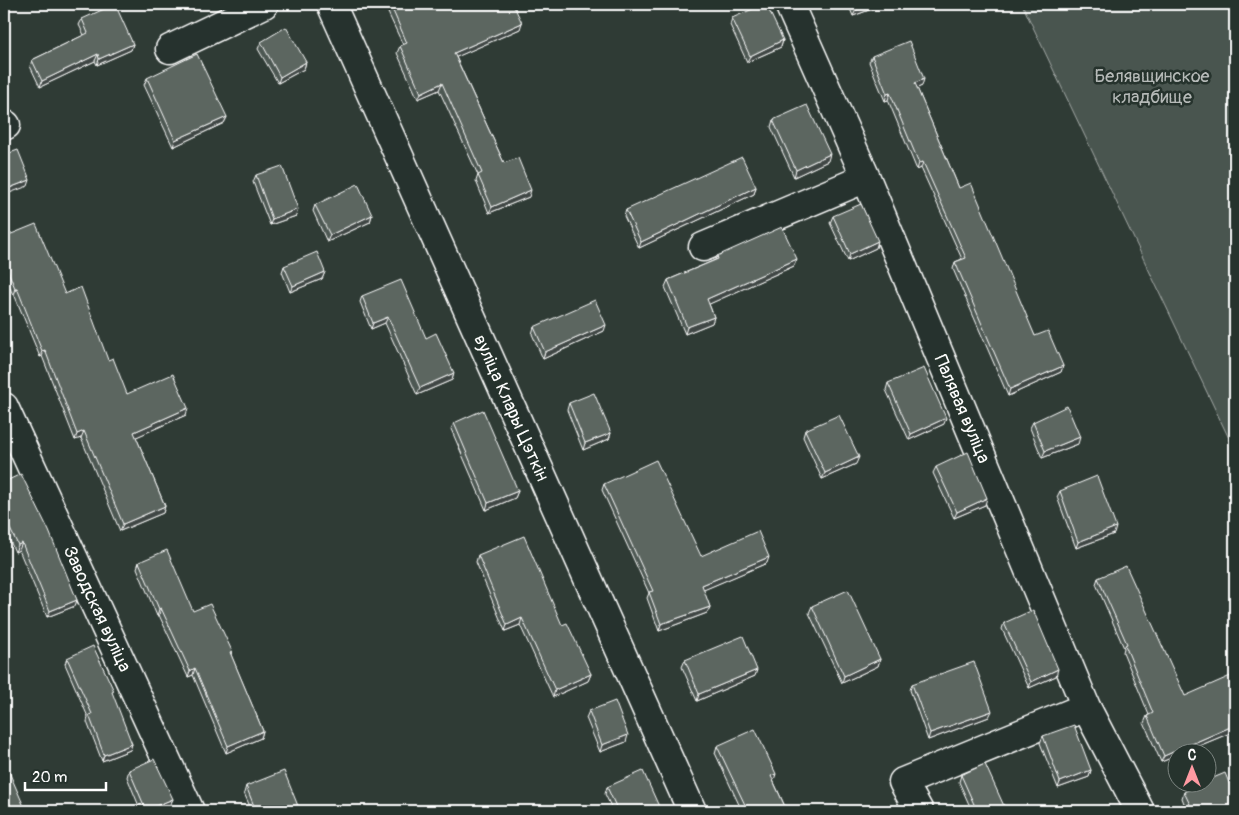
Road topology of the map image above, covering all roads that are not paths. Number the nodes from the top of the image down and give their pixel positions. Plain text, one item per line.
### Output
1 (264, 4) edge
2 (331, 4) edge
3 (790, 4) edge
4 (170, 49) dead end
5 (866, 178) junction
6 (703, 247) dead end
7 (4, 407) edge
8 (1086, 707) junction
9 (190, 811) edge
10 (692, 811) edge
11 (919, 811) edge
12 (1140, 811) edge

1 - 4 street
2 - 10 street, вуліца Клары Цэткін
3 - 5 street, Палявая вуліца
5 - 6 street
5 - 8 street, Палявая вуліца
7 - 9 street, Заводская вуліца
8 - 11 street
8 - 12 street, Палявая вуліца

